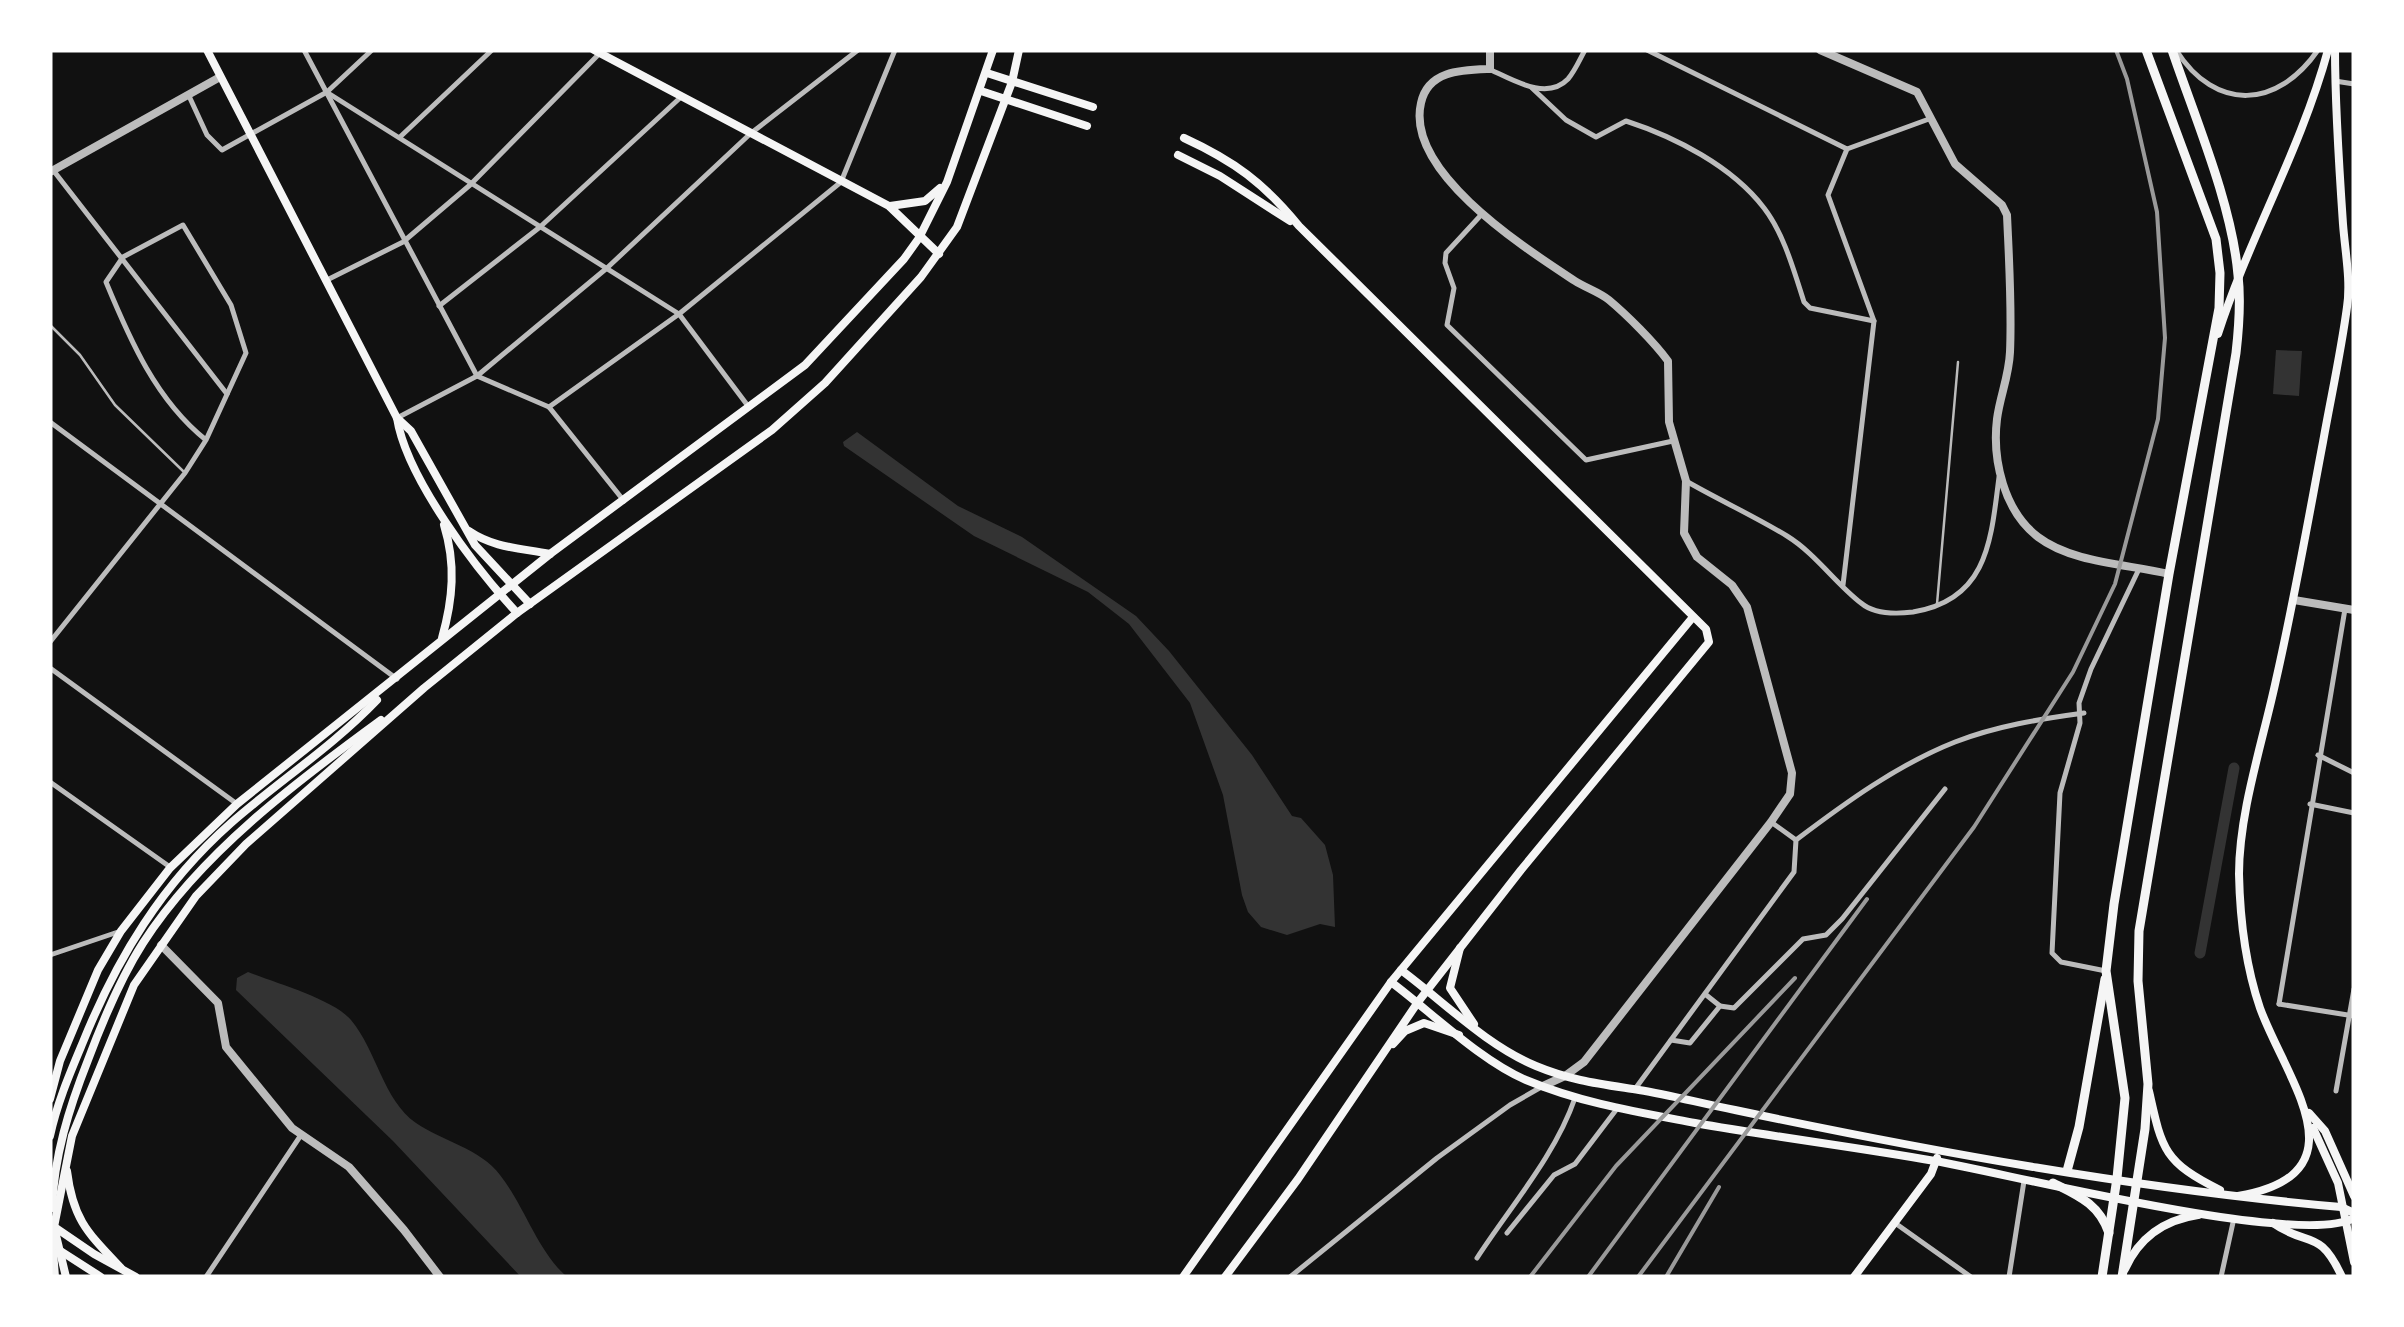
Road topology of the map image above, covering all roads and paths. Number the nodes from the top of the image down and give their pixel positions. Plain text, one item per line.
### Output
1 (207, 50) edge
2 (304, 50) edge
3 (372, 50) edge
4 (492, 50) edge
5 (858, 50) edge
6 (894, 50) edge
7 (993, 50) edge
8 (1018, 50) edge
9 (1490, 50) edge
10 (1585, 50) edge
11 (1647, 50) edge
12 (1820, 50) edge
13 (2146, 50) edge
14 (2174, 50) edge
15 (2318, 50) edge
16 (2331, 50) edge
17 (598, 52) edge
18 (1490, 69) junction
19 (988, 73) junction
20 (220, 77) junction
21 (2335, 81) junction
22 (1012, 82) junction
23 (2354, 84) edge
24 (1532, 88) junction
25 (981, 91) junction
26 (327, 92) junction
27 (188, 94) junction
28 (682, 97) junction
29 (1006, 99) junction
30 (1093, 107) dead end
31 (1932, 118) junction
32 (1087, 126) dead end
33 (750, 134) junction
34 (250, 135) junction
35 (399, 138) junction
36 (1184, 138) dead end
37 (1847, 149) junction
38 (1178, 155) dead end
39 (52, 171) edge
40 (841, 182) junction
41 (947, 182) junction
42 (470, 184) junction
43 (889, 206) junction
44 (1484, 213) junction
45 (1298, 226) junction
46 (540, 227) junction
47 (920, 238) junction
48 (403, 242) junction
49 (938, 254) junction
50 (123, 257) junction
51 (607, 268) junction
52 (2238, 272) junction
53 (325, 281) junction
54 (438, 306) junction
55 (679, 314) junction
56 (1874, 321) junction
57 (50, 325) edge
58 (2213, 348) junction
59 (1958, 362) dead end
60 (477, 376) junction
61 (228, 394) junction
62 (549, 408) junction
63 (749, 408) junction
64 (397, 418) junction
65 (50, 422) edge
66 (206, 440) junction
67 (1674, 442) junction
68 (185, 473) junction
69 (1999, 477) junction
70 (1686, 481) junction
71 (624, 501) junction
72 (160, 504) junction
73 (441, 516) junction
74 (467, 529) junction
75 (550, 554) junction
76 (2140, 567) junction
77 (2169, 574) junction
78 (512, 584) junction
79 (1843, 585) junction
80 (499, 594) junction
81 (2294, 600) junction
82 (530, 604) junction
83 (1937, 606) junction
84 (2350, 609) edge
85 (517, 613) junction
86 (1693, 617) junction
87 (50, 642) edge
88 (442, 642) junction
89 (50, 668) edge
90 (397, 679) junction
91 (424, 688) junction
92 (2084, 712) dead end
93 (2318, 756) junction
94 (2354, 773) edge
95 (50, 782) edge
96 (1944, 789) dead end
97 (237, 804) junction
98 (2310, 804) junction
99 (2354, 812) edge
100 (1771, 822) junction
101 (1796, 840) junction
102 (170, 868) junction
103 (121, 932) junction
104 (161, 945) junction
105 (1460, 947) junction
106 (50, 956) edge
107 (1400, 970) junction
108 (2106, 971) junction
109 (1391, 982) junction
110 (2354, 989) edge
111 (1427, 990) junction
112 (1705, 994) junction
113 (1418, 1002) junction
114 (1720, 1006) junction
115 (2352, 1015) edge
116 (1476, 1028) junction
117 (1461, 1036) junction
118 (1671, 1040) junction
119 (1384, 1049) junction
120 (1565, 1076) junction
121 (2148, 1084) junction
122 (1544, 1086) junction
123 (1635, 1089) junction
124 (2336, 1091) dead end
125 (1575, 1098) junction
126 (50, 1099) edge
127 (1616, 1110) junction
128 (2307, 1110) junction
129 (50, 1132) edge
130 (301, 1136) junction
131 (1940, 1150) junction
132 (1936, 1161) junction
133 (66, 1163) junction
134 (2067, 1172) junction
135 (2025, 1178) junction
136 (2117, 1178) junction
137 (2137, 1181) junction
138 (2054, 1183) junction
139 (2233, 1196) junction
140 (2354, 1196) edge
141 (2114, 1197) junction
142 (2134, 1201) junction
143 (2340, 1207) junction
144 (2209, 1214) junction
145 (2354, 1215) edge
146 (2234, 1218) junction
147 (1895, 1223) junction
148 (2273, 1223) junction
149 (2344, 1224) junction
150 (51, 1226) edge
151 (1507, 1232) dead end
152 (2109, 1234) junction
153 (50, 1243) edge
154 (59, 1250) junction
155 (1477, 1258) dead end
156 (2354, 1262) edge
157 (122, 1268) junction
158 (2122, 1275) edge
159 (56, 1277) edge
160 (66, 1277) edge
161 (101, 1277) edge
162 (136, 1277) edge
163 (206, 1277) edge
164 (440, 1277) edge
165 (1184, 1277) edge
166 (1225, 1277) edge
167 (1290, 1277) edge
168 (1854, 1277) edge
169 (1971, 1277) edge
170 (2008, 1277) edge
171 (2102, 1277) edge
172 (2221, 1277) edge
173 (2342, 1277) edge

1 - 20 main road
2 - 26 street
3 - 26 street
4 - 35 street
5 - 33 street
6 - 40 street
7 - 19 main road
8 - 22 main road
9 - 18 street
10 - 24 street
11 - 37 street
12 - 31 street
13 - 58 main road
14 - 15 street
14 - 52 main road
16 - 21 main road
16 - 52 main road
17 - 28 main road
17 - 42 street
18 - 24 street
18 - 44 street
19 - 22 main road
19 - 25 main road
20 - 27 street
20 - 34 main road
21 - 23 street
21 - 81 main road
22 - 29 main road
22 - 30 main road
24 - 56 street
25 - 29 main road
25 - 41 main road
26 - 34 street
26 - 35 street
26 - 48 street
27 - 34 street
27 - 39 street
28 - 33 main road
28 - 46 street
29 - 32 main road
29 - 49 main road
31 - 37 street
31 - 69 street
33 - 40 main road
33 - 51 street
34 - 53 main road
35 - 42 street
36 - 45 main road
37 - 56 street
38 - 45 main road
39 - 50 street
40 - 43 main road
40 - 55 street
41 - 43 main road
41 - 47 main road
42 - 46 street
42 - 48 street
43 - 47 main road
44 - 67 street
44 - 67 street
45 - 86 main road
46 - 51 street
46 - 54 street
47 - 49 main road
47 - 63 main road
48 - 53 street
48 - 54 street
49 - 82 main road
50 - 61 street
50 - 61 street
50 - 66 street
51 - 55 street
51 - 60 street
52 - 58 main road
52 - 121 main road
53 - 64 main road
54 - 60 street
55 - 62 street
55 - 63 street
56 - 79 street
57 - 68 lane
58 - 77 main road
59 - 83 lane
60 - 62 street
60 - 64 street
61 - 66 street
62 - 71 street
63 - 71 main road
64 - 73 main road
64 - 74 main road
65 - 72 street
66 - 68 street
67 - 70 street
68 - 72 street
69 - 76 street
69 - 83 street
70 - 79 street
70 - 100 street
71 - 75 main road
72 - 87 street
72 - 90 street
73 - 80 main road
73 - 88 main road
74 - 75 main road
74 - 78 main road
75 - 78 main road
76 - 77 street
76 - 108 street
77 - 108 main road
78 - 80 main road
78 - 82 main road
79 - 83 street
80 - 85 main road
80 - 88 main road
81 - 84 street
81 - 128 main road
82 - 85 main road
84 - 93 street
85 - 91 main road
86 - 105 main road
86 - 107 main road
88 - 90 main road
89 - 97 street
90 - 97 main road
90 - 129 main road
91 - 104 main road
91 - 159 main road
92 - 101 street
93 - 94 street
93 - 98 street
95 - 102 street
96 - 114 street
97 - 102 main road
98 - 99 street
98 - 115 street
100 - 101 street
100 - 120 street
101 - 112 street
102 - 103 main road
103 - 106 street
103 - 126 main road
104 - 130 street
104 - 133 main road
105 - 111 main road
105 - 116 main road
107 - 109 main road
107 - 111 main road
108 - 134 main road
108 - 136 main road
109 - 113 main road
109 - 165 main road
110 - 115 street
111 - 113 main road
111 - 116 main road
112 - 114 street
112 - 118 street
113 - 117 main road
113 - 119 main road
114 - 118 street
115 - 124 street
116 - 120 main road
117 - 119 main road
117 - 122 main road
118 - 123 street
119 - 166 main road
120 - 122 street
120 - 123 main road
121 - 137 main road
121 - 139 main road
122 - 125 main road
122 - 167 street
123 - 131 main road
125 - 127 main road
125 - 155 street
127 - 132 main road
127 - 151 street
128 - 139 main road
128 - 140 main road
128 - 143 main road
130 - 163 street
130 - 164 street
131 - 132 main road
131 - 134 main road
132 - 135 main road
132 - 147 main road
133 - 150 main road
133 - 157 main road
134 - 136 main road
135 - 138 main road
135 - 170 street
136 - 137 main road
136 - 141 main road
137 - 139 main road
137 - 142 main road
138 - 141 main road
138 - 152 main road
139 - 143 main road
141 - 142 main road
141 - 152 main road
142 - 144 main road
142 - 158 main road
143 - 145 main road
143 - 149 main road
144 - 146 main road
144 - 158 main road
145 - 149 main road
146 - 148 main road
146 - 172 street
147 - 168 main road
147 - 169 street
148 - 149 main road
148 - 173 main road
149 - 156 main road
150 - 154 main road
150 - 157 main road
152 - 171 main road
153 - 154 main road
154 - 160 main road
154 - 161 main road
157 - 162 main road

